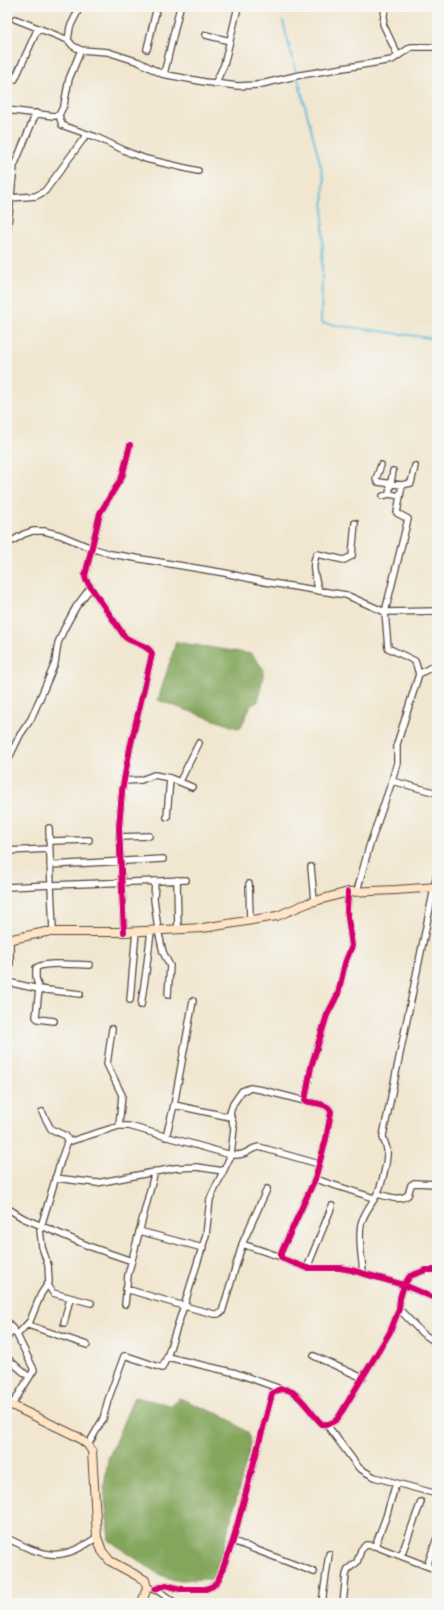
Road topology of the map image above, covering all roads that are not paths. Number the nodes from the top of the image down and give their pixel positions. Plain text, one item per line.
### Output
1 (80, 7) edge
2 (157, 7) edge
3 (180, 7) edge
4 (238, 7) edge
5 (385, 7) edge
6 (15, 19) dead end
7 (38, 28) junction
8 (206, 36) dead end
9 (68, 40) junction
10 (230, 41) junction
11 (437, 47) edge
12 (147, 49) dead end
13 (81, 50) junction
14 (398, 56) junction
15 (164, 74) junction
16 (15, 79) dead end
17 (215, 84) junction
18 (7, 110) edge
19 (36, 113) junction
20 (59, 115) junction
21 (87, 134) junction
22 (198, 171) dead end
23 (10, 198) junction
24 (7, 234) edge
25 (130, 445) dead end
26 (381, 465) dead end
27 (415, 466) dead end
28 (393, 471) dead end
29 (390, 484) junction
30 (402, 485) junction
31 (400, 496) junction
32 (355, 523) dead end
33 (7, 544) edge
34 (91, 548) junction
35 (91, 588) junction
36 (319, 591) junction
37 (437, 611) edge
38 (385, 612) junction
39 (437, 664) edge
40 (419, 674) junction
41 (199, 743) dead end
42 (7, 762) edge
43 (170, 778) junction
44 (124, 780) junction
45 (180, 781) junction
46 (392, 781) junction
47 (192, 787) dead end
48 (437, 792) edge
49 (167, 816) dead end
50 (49, 828) dead end
51 (119, 836) junction
52 (149, 836) dead end
53 (89, 840) dead end
54 (49, 841) junction
55 (50, 849) junction
56 (7, 851) edge
57 (163, 859) dead end
58 (120, 861) junction
59 (50, 864) junction
60 (311, 867) dead end
61 (437, 874) edge
62 (177, 880) junction
63 (186, 880) dead end
64 (155, 881) junction
65 (121, 882) junction
66 (249, 884) dead end
67 (51, 886) junction
68 (7, 887) edge
69 (436, 887) edge
70 (357, 891) junction
71 (348, 892) junction
72 (314, 901) junction
73 (250, 921) junction
74 (178, 929) junction
75 (154, 930) junction
76 (136, 931) junction
77 (53, 932) junction
78 (124, 932) junction
79 (9, 940) edge
80 (90, 965) dead end
81 (7, 982) edge
82 (39, 988) junction
83 (80, 994) dead end
84 (168, 995) dead end
85 (130, 1000) dead end
86 (193, 1001) dead end
87 (141, 1004) dead end
88 (54, 1021) dead end
89 (112, 1029) dead end
90 (305, 1101) junction
91 (174, 1105) junction
92 (42, 1112) dead end
93 (230, 1117) junction
94 (119, 1126) junction
95 (166, 1137) junction
96 (68, 1142) junction
97 (231, 1155) junction
98 (319, 1164) junction
99 (155, 1171) junction
100 (223, 1171) junction
101 (55, 1178) junction
102 (315, 1179) junction
103 (437, 1184) edge
104 (267, 1189) dead end
105 (376, 1196) junction
106 (332, 1206) dead end
107 (7, 1208) edge
108 (41, 1225) junction
109 (139, 1231) junction
110 (242, 1244) junction
111 (203, 1248) junction
112 (281, 1257) junction
113 (132, 1261) junction
114 (307, 1268) junction
115 (437, 1270) edge
116 (364, 1273) junction
117 (48, 1285) junction
118 (404, 1285) junction
119 (126, 1289) junction
120 (70, 1298) junction
121 (437, 1299) edge
122 (91, 1303) dead end
123 (125, 1304) dead end
124 (184, 1306) junction
125 (399, 1309) junction
126 (7, 1321) edge
127 (64, 1323) dead end
128 (28, 1325) junction
129 (13, 1329) junction
130 (18, 1334) junction
131 (7, 1338) edge
132 (437, 1343) edge
133 (87, 1345) dead end
134 (314, 1356) dead end
135 (167, 1357) junction
136 (7, 1358) edge
137 (30, 1377) junction
138 (363, 1378) junction
139 (278, 1388) junction
140 (10, 1404) edge
141 (327, 1425) junction
142 (88, 1445) junction
143 (396, 1483) junction
144 (437, 1494) edge
145 (421, 1502) dead end
146 (97, 1537) junction
147 (7, 1538) edge
148 (437, 1538) edge
149 (233, 1541) junction
150 (375, 1546) junction
151 (329, 1554) dead end
152 (401, 1556) junction
153 (427, 1566) junction
154 (437, 1570) edge
155 (314, 1572) dead end
156 (151, 1588) junction
157 (142, 1603) edge
158 (175, 1603) edge
159 (322, 1603) edge
160 (343, 1603) edge

1 - 9 street
2 - 12 street
3 - 15 street
4 - 10 street
5 - 14 street
6 - 7 street
7 - 9 street
7 - 16 street
8 - 10 street
9 - 13 street
10 - 17 street
11 - 14 street
13 - 15 street
13 - 20 street
14 - 17 street
15 - 17 street
18 - 19 street
19 - 20 street
19 - 23 street
20 - 21 street
21 - 22 street
21 - 23 street
23 - 24 street
25 - 34 street
26 - 29 street
27 - 30 street
28 - 29 street
29 - 30 street
29 - 31 street
30 - 31 street
31 - 38 street
32 - 36 street
33 - 34 street
34 - 35 street
34 - 36 street
35 - 42 street
35 - 44 street
36 - 38 street
37 - 38 street
38 - 40 street
39 - 40 street
40 - 46 street
41 - 45 street
43 - 44 street
43 - 45 street
43 - 49 street
44 - 51 street
45 - 47 street
46 - 48 street
46 - 70 street
50 - 54 street
51 - 52 street
51 - 58 street
53 - 54 street
54 - 55 street
55 - 56 street
55 - 59 street
57 - 58 street
58 - 59 street
58 - 65 street
59 - 67 street
60 - 72 street
61 - 69 street
62 - 63 street
62 - 64 street
62 - 74 street
64 - 65 street
64 - 75 street
65 - 67 street
65 - 78 street
66 - 73 street
67 - 68 street
67 - 77 street
69 - 70 street
69 - 105 street
70 - 71 street
71 - 72 street
71 - 90 street
72 - 73 street
73 - 74 street
74 - 75 street
75 - 76 street
75 - 84 street
75 - 87 street
76 - 78 street
76 - 85 street
77 - 78 street
77 - 79 street
79 - 81 street
80 - 82 street
81 - 82 street
82 - 83 street
82 - 88 street
86 - 91 street
89 - 94 street
90 - 93 street
90 - 98 street
91 - 93 street
91 - 95 street
92 - 96 street
93 - 97 street
94 - 95 street
94 - 96 street
95 - 97 street
96 - 101 street
97 - 98 street
97 - 100 street
98 - 102 street
99 - 100 street
99 - 101 street
99 - 109 street
100 - 111 street
101 - 108 street
102 - 105 street
102 - 112 street
103 - 105 street
104 - 110 street
105 - 116 street
106 - 114 street
107 - 108 street
108 - 113 street
108 - 117 street
109 - 111 street
109 - 113 street
110 - 112 street
110 - 124 street
111 - 124 street
112 - 114 street
113 - 119 street
114 - 116 street
115 - 118 street
116 - 118 street
117 - 120 street
117 - 128 street
118 - 121 street
118 - 125 street
119 - 123 street
119 - 124 street
120 - 122 street
120 - 127 street
124 - 135 street
125 - 132 street
125 - 138 street
126 - 129 street
128 - 130 street
128 - 133 street
129 - 130 street
129 - 131 street
130 - 137 street
134 - 138 street
135 - 139 street
135 - 142 street
136 - 137 street
137 - 140 street
138 - 141 street
139 - 141 street
139 - 149 street
140 - 142 street
141 - 143 street
142 - 146 street
143 - 144 street
143 - 150 street
145 - 152 street
146 - 147 street
146 - 156 street
148 - 153 street
149 - 155 street
149 - 156 street
150 - 152 street
150 - 160 street
151 - 159 street
152 - 153 street
153 - 154 street
156 - 157 street
156 - 158 street

